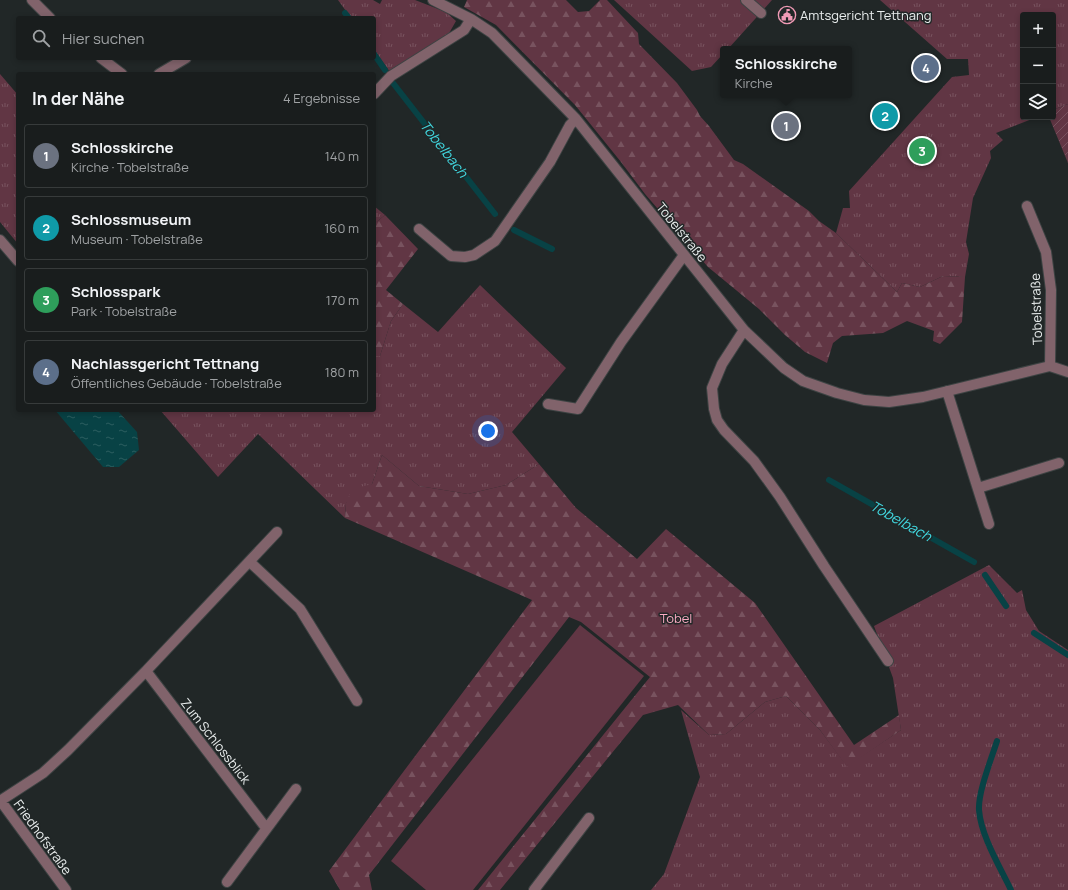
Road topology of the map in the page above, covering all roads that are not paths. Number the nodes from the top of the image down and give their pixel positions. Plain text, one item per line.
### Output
1 (32, 0) edge
2 (433, 0) edge
3 (746, 0) edge
4 (761, 13) dead end
5 (48, 16) edge
6 (471, 19) junction
7 (104, 60) edge
8 (183, 60) edge
9 (119, 72) edge
10 (162, 72) edge
11 (376, 92) edge
12 (576, 119) junction
13 (1026, 206) dead end
14 (419, 229) dead end
15 (0, 240) edge
16 (684, 255) junction
17 (16, 259) edge
18 (744, 330) junction
19 (1050, 366) junction
20 (1068, 372) edge
21 (947, 391) junction
22 (548, 404) dead end
23 (1059, 463) dead end
24 (978, 488) junction
25 (989, 524) dead end
26 (277, 532) dead end
27 (250, 562) junction
28 (888, 661) dead end
29 (146, 670) junction
30 (357, 701) dead end
31 (296, 789) dead end
32 (0, 801) edge
33 (589, 818) dead end
34 (266, 828) junction
35 (227, 882) dead end
36 (66, 890) edge
37 (534, 890) edge

1 - 5 street
2 - 6 street, Tobelstraße
3 - 4 street
6 - 11 street
6 - 12 street, Tobelstraße
7 - 9 street
8 - 10 street
12 - 14 street
12 - 16 street, Tobelstraße
13 - 19 street, Tobelstraße
15 - 17 street
16 - 18 street, Tobelstraße
16 - 22 street
18 - 21 street, Tobelstraße
18 - 28 street
19 - 20 street
19 - 21 street, Tobelstraße
21 - 24 street
23 - 24 street
24 - 25 street
26 - 27 street
27 - 29 street
27 - 30 street
29 - 32 street
29 - 34 street, Zum Schlossblick
31 - 34 street
32 - 36 street, Friedhofstraße
33 - 37 street
34 - 35 street

